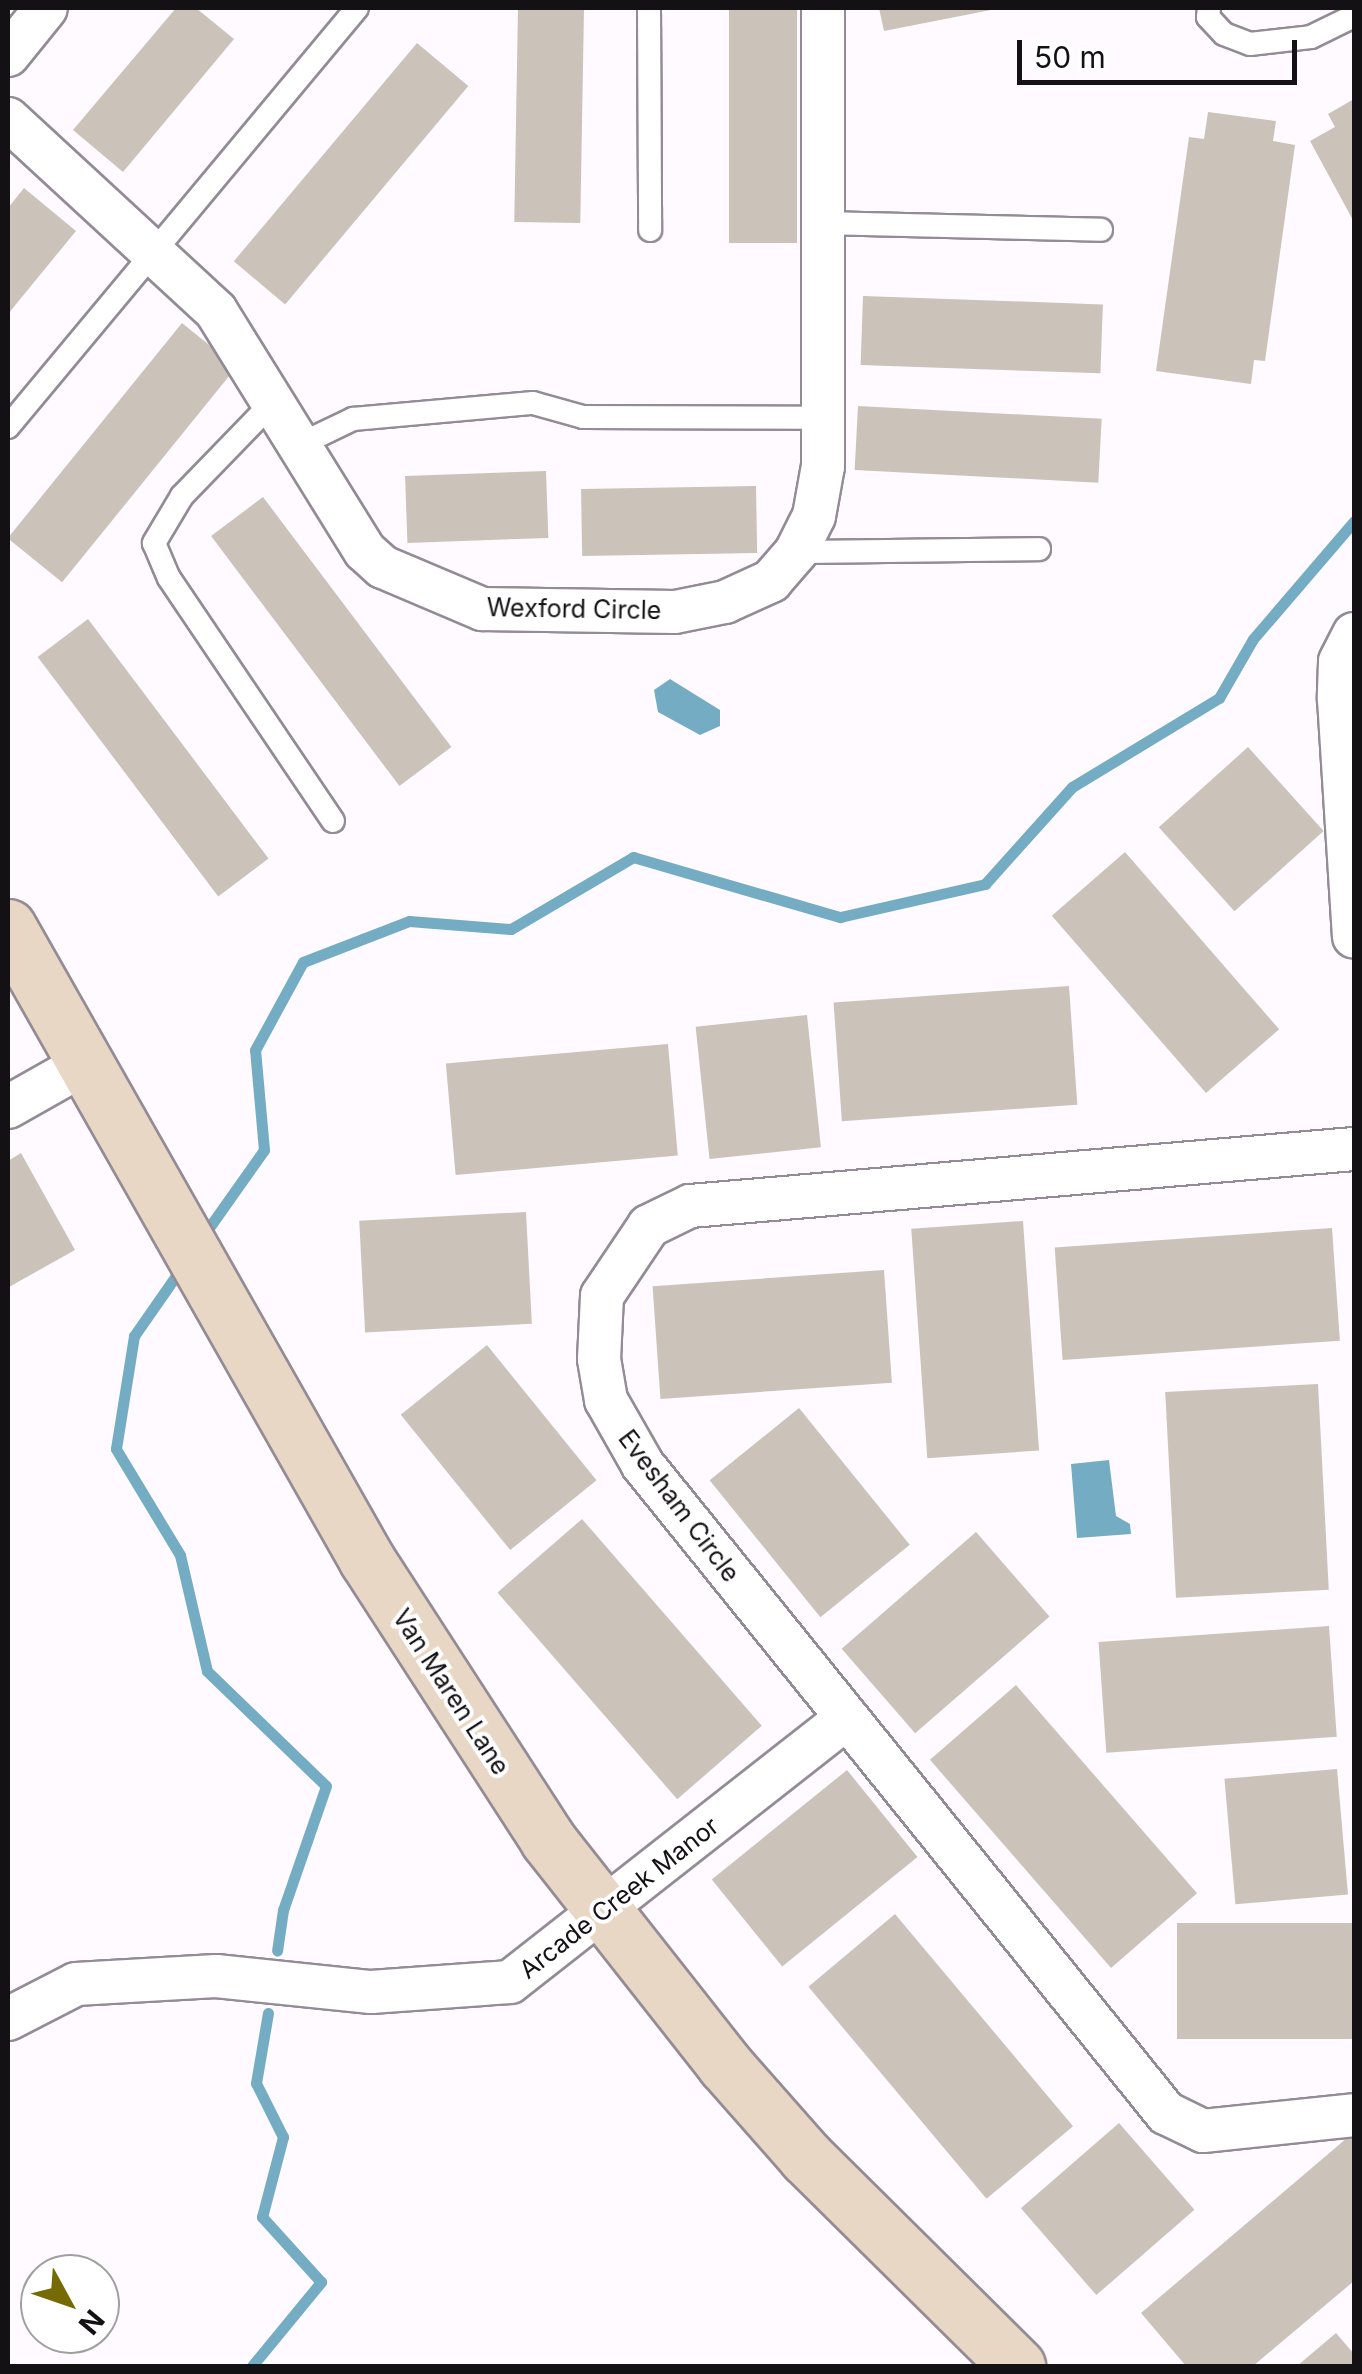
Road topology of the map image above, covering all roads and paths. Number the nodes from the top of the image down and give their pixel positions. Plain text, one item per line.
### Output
1 (46, 8) edge
2 (357, 8) edge
3 (649, 8) edge
4 (823, 8) edge
5 (1208, 8) edge
6 (1354, 16) edge
7 (8, 54) edge
8 (8, 119) edge
9 (823, 223) junction
10 (650, 230) dead end
11 (1101, 230) dead end
12 (156, 250) junction
13 (274, 400) junction
14 (823, 418) junction
15 (8, 427) edge
16 (301, 444) junction
17 (1038, 549) dead end
18 (796, 552) junction
19 (1354, 634) edge
20 (333, 820) dead end
21 (8, 927) edge
22 (1354, 937) edge
23 (84, 1064) junction
24 (8, 1107) edge
25 (1354, 1150) edge
26 (847, 1718) junction
27 (601, 1911) junction
28 (8, 2019) edge
29 (1354, 2115) edge
30 (1017, 2366) edge

1 - 7 street
2 - 12 lane
3 - 10 lane
4 - 9 street, Wexford Circle
5 - 6 lane
8 - 12 street, Wexford Circle
9 - 11 lane
9 - 14 street, Wexford Circle
12 - 13 street, Wexford Circle
12 - 15 lane
13 - 16 street, Wexford Circle
13 - 20 lane
14 - 16 lane
14 - 18 street, Wexford Circle
16 - 18 street, Wexford Circle
17 - 18 lane
19 - 22 street
21 - 23 main road, Van Maren Lane
23 - 24 street
23 - 27 main road, Van Maren Lane
25 - 26 street, Evesham Circle
26 - 27 street, Arcade Creek Manor
26 - 29 street, Evesham Circle
27 - 28 street, Arcade Creek Manor
27 - 30 main road, Van Maren Lane

